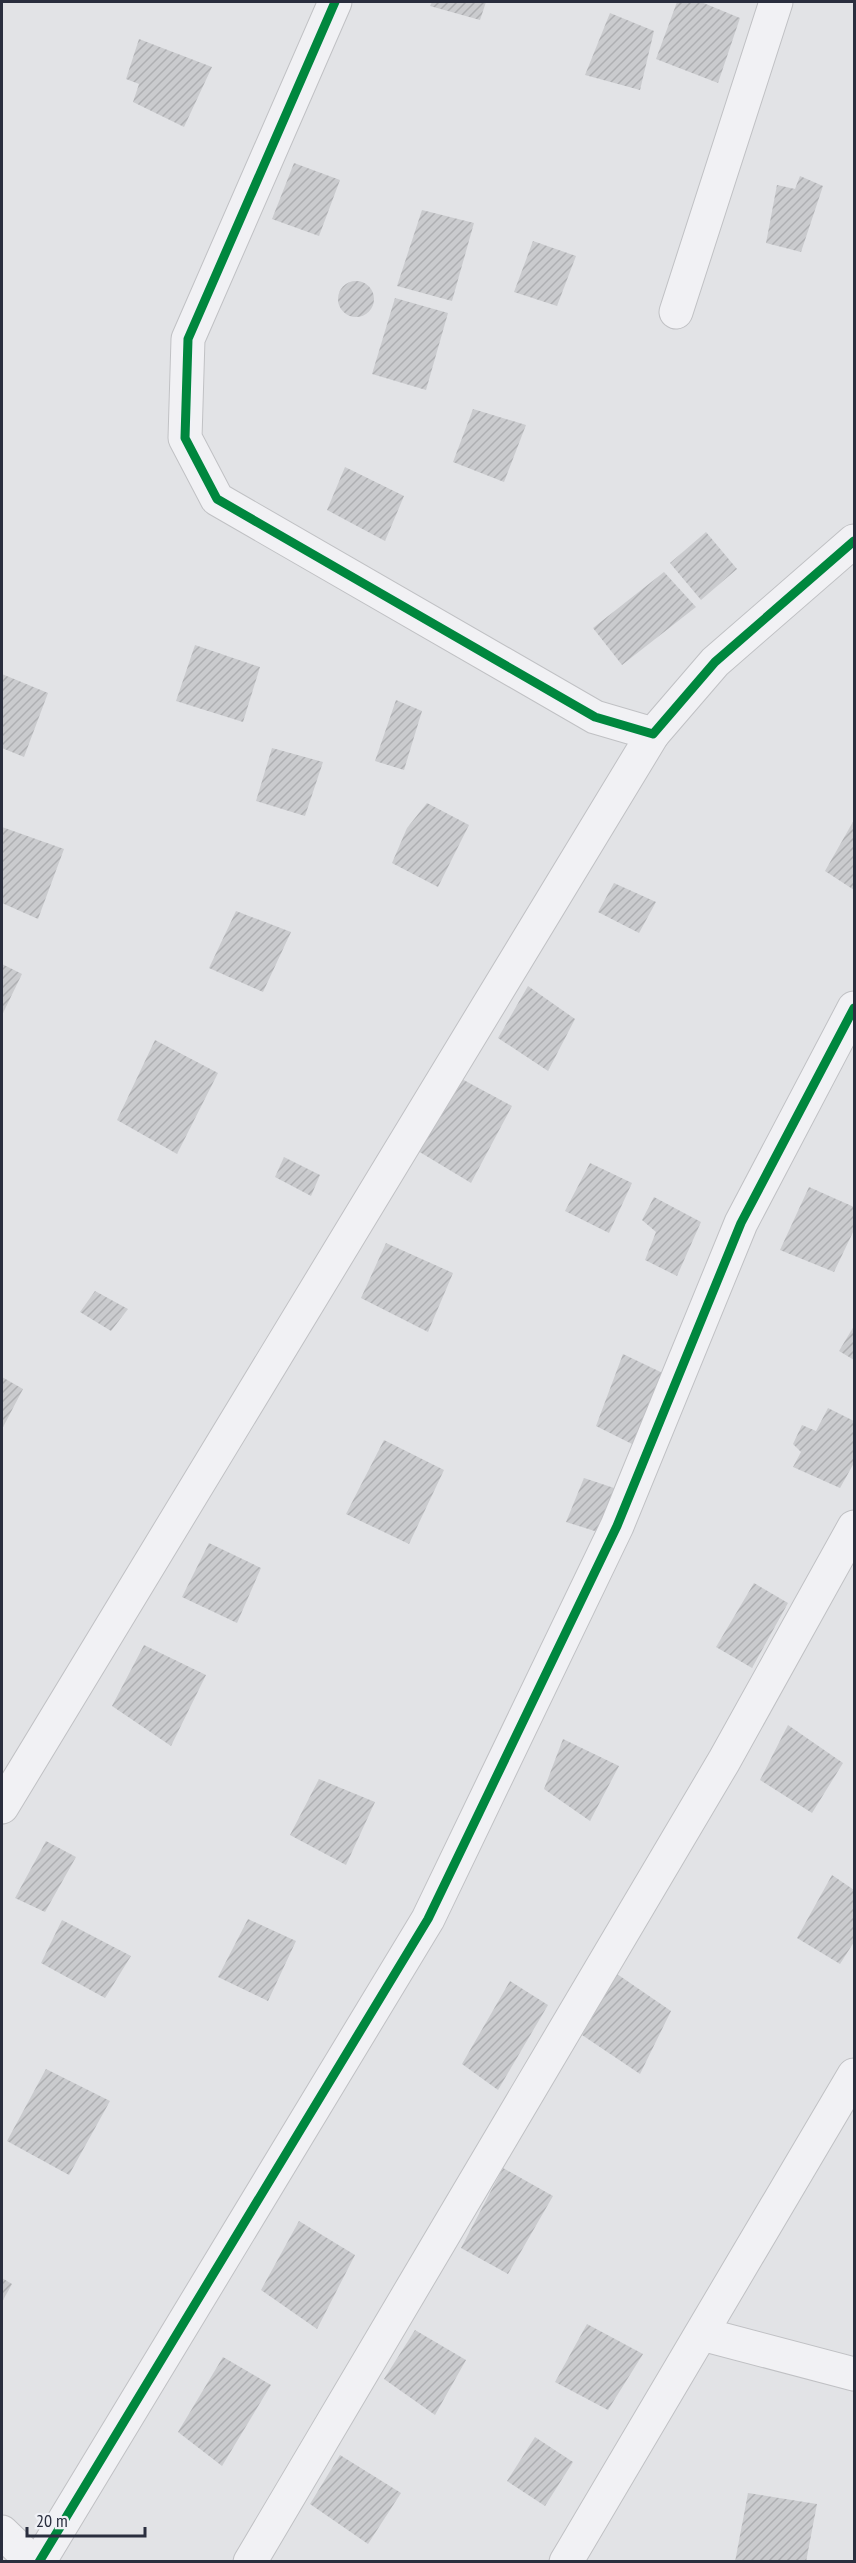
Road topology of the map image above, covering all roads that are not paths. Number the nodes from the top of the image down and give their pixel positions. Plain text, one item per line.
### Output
1 (335, 2) edge
2 (776, 2) edge
3 (676, 312) dead end
4 (855, 541) edge
5 (653, 734) junction
6 (855, 1008) edge
7 (855, 1527) edge
8 (2, 1807) edge
9 (855, 2076) edge
10 (702, 2334) junction
11 (855, 2374) edge
12 (2, 2532) edge
13 (33, 2562) edge
14 (39, 2562) edge
15 (250, 2562) edge
16 (566, 2562) edge

1 - 5 street
2 - 3 street
4 - 5 street
5 - 8 street
6 - 14 street
7 - 15 street
9 - 10 street
10 - 11 street
10 - 16 street
12 - 13 street

